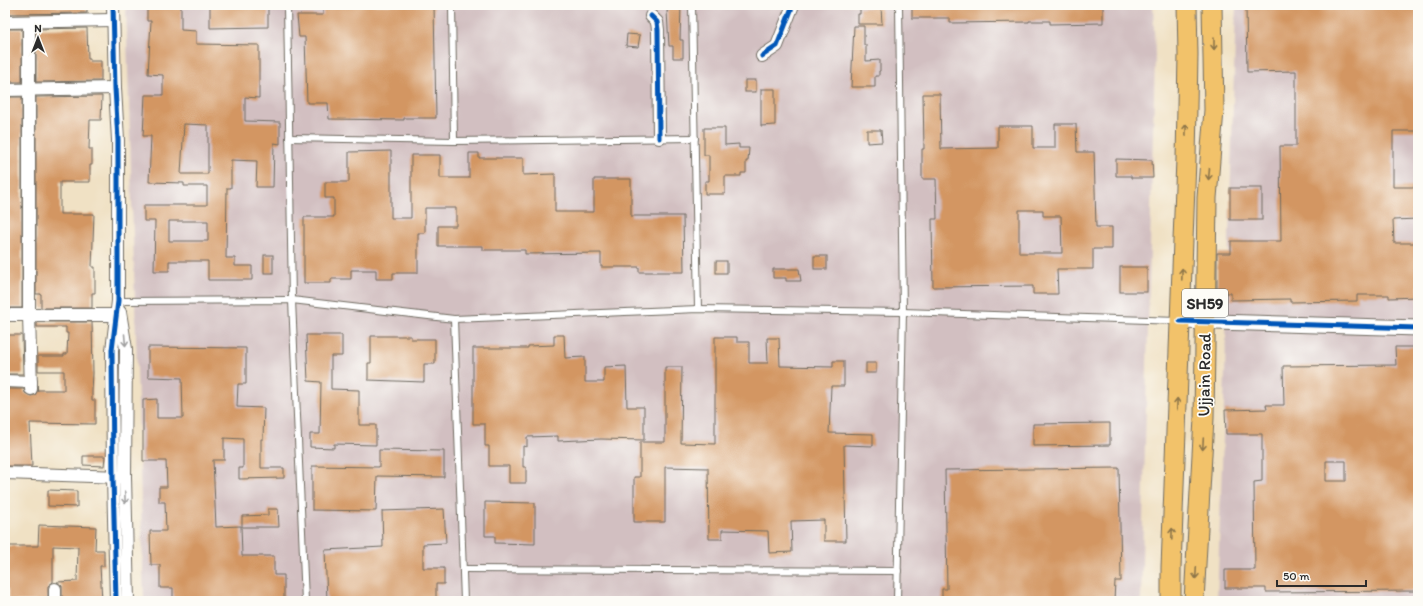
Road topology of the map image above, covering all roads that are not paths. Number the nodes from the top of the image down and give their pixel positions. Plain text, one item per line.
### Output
1 (113, 5) edge
2 (287, 5) edge
3 (452, 5) edge
4 (692, 5) edge
5 (793, 5) edge
6 (899, 5) edge
7 (1187, 5) edge
8 (1212, 5) edge
9 (651, 16) dead end
10 (113, 20) junction
11 (5, 22) edge
12 (29, 22) junction
13 (762, 56) dead end
14 (115, 88) junction
15 (5, 90) edge
16 (30, 90) junction
17 (289, 138) junction
18 (660, 138) junction
19 (695, 138) junction
20 (454, 141) junction
21 (292, 300) junction
22 (118, 301) junction
23 (698, 309) junction
24 (903, 312) junction
25 (30, 314) junction
26 (5, 315) edge
27 (116, 315) junction
28 (454, 320) junction
29 (1180, 322) junction
30 (1205, 322) junction
31 (1418, 328) edge
32 (5, 381) edge
33 (5, 473) edge
34 (119, 477) junction
35 (463, 569) junction
36 (898, 571) junction
37 (55, 589) dead end
38 (55, 601) edge
39 (116, 601) edge
40 (128, 601) edge
41 (305, 601) edge
42 (464, 601) edge
43 (897, 601) edge
44 (1171, 601) edge
45 (1194, 601) edge

1 - 10 street
2 - 17 lane
3 - 20 lane
4 - 19 lane
5 - 13 street
6 - 24 lane
29 -> 7 main road, Ujjain Road / SH59
8 -> 30 main road, Ujjain Road / SH59
9 - 18 street
10 - 12 street
10 - 14 street
11 - 12 street
12 - 16 street
14 - 16 street
14 - 22 street
15 - 16 street
16 - 25 street
17 - 20 lane
17 - 21 lane
18 - 19 lane
18 - 20 lane
19 - 23 lane
21 - 22 lane
21 - 28 lane
21 - 41 lane
22 - 27 street
22 -> 34 street
23 - 24 lane
23 - 28 lane
24 - 29 lane
24 - 36 lane
25 - 26 street
25 - 27 street
25 - 32 street
27 - 34 street
28 - 35 lane
29 - 30 street
44 -> 29 main road, Ujjain Road / SH59
30 - 31 street
30 -> 45 main road, Ujjain Road / SH59
33 - 34 street
34 - 39 street
34 -> 40 street
35 - 36 lane
35 - 42 lane
36 - 43 lane
37 - 38 street

